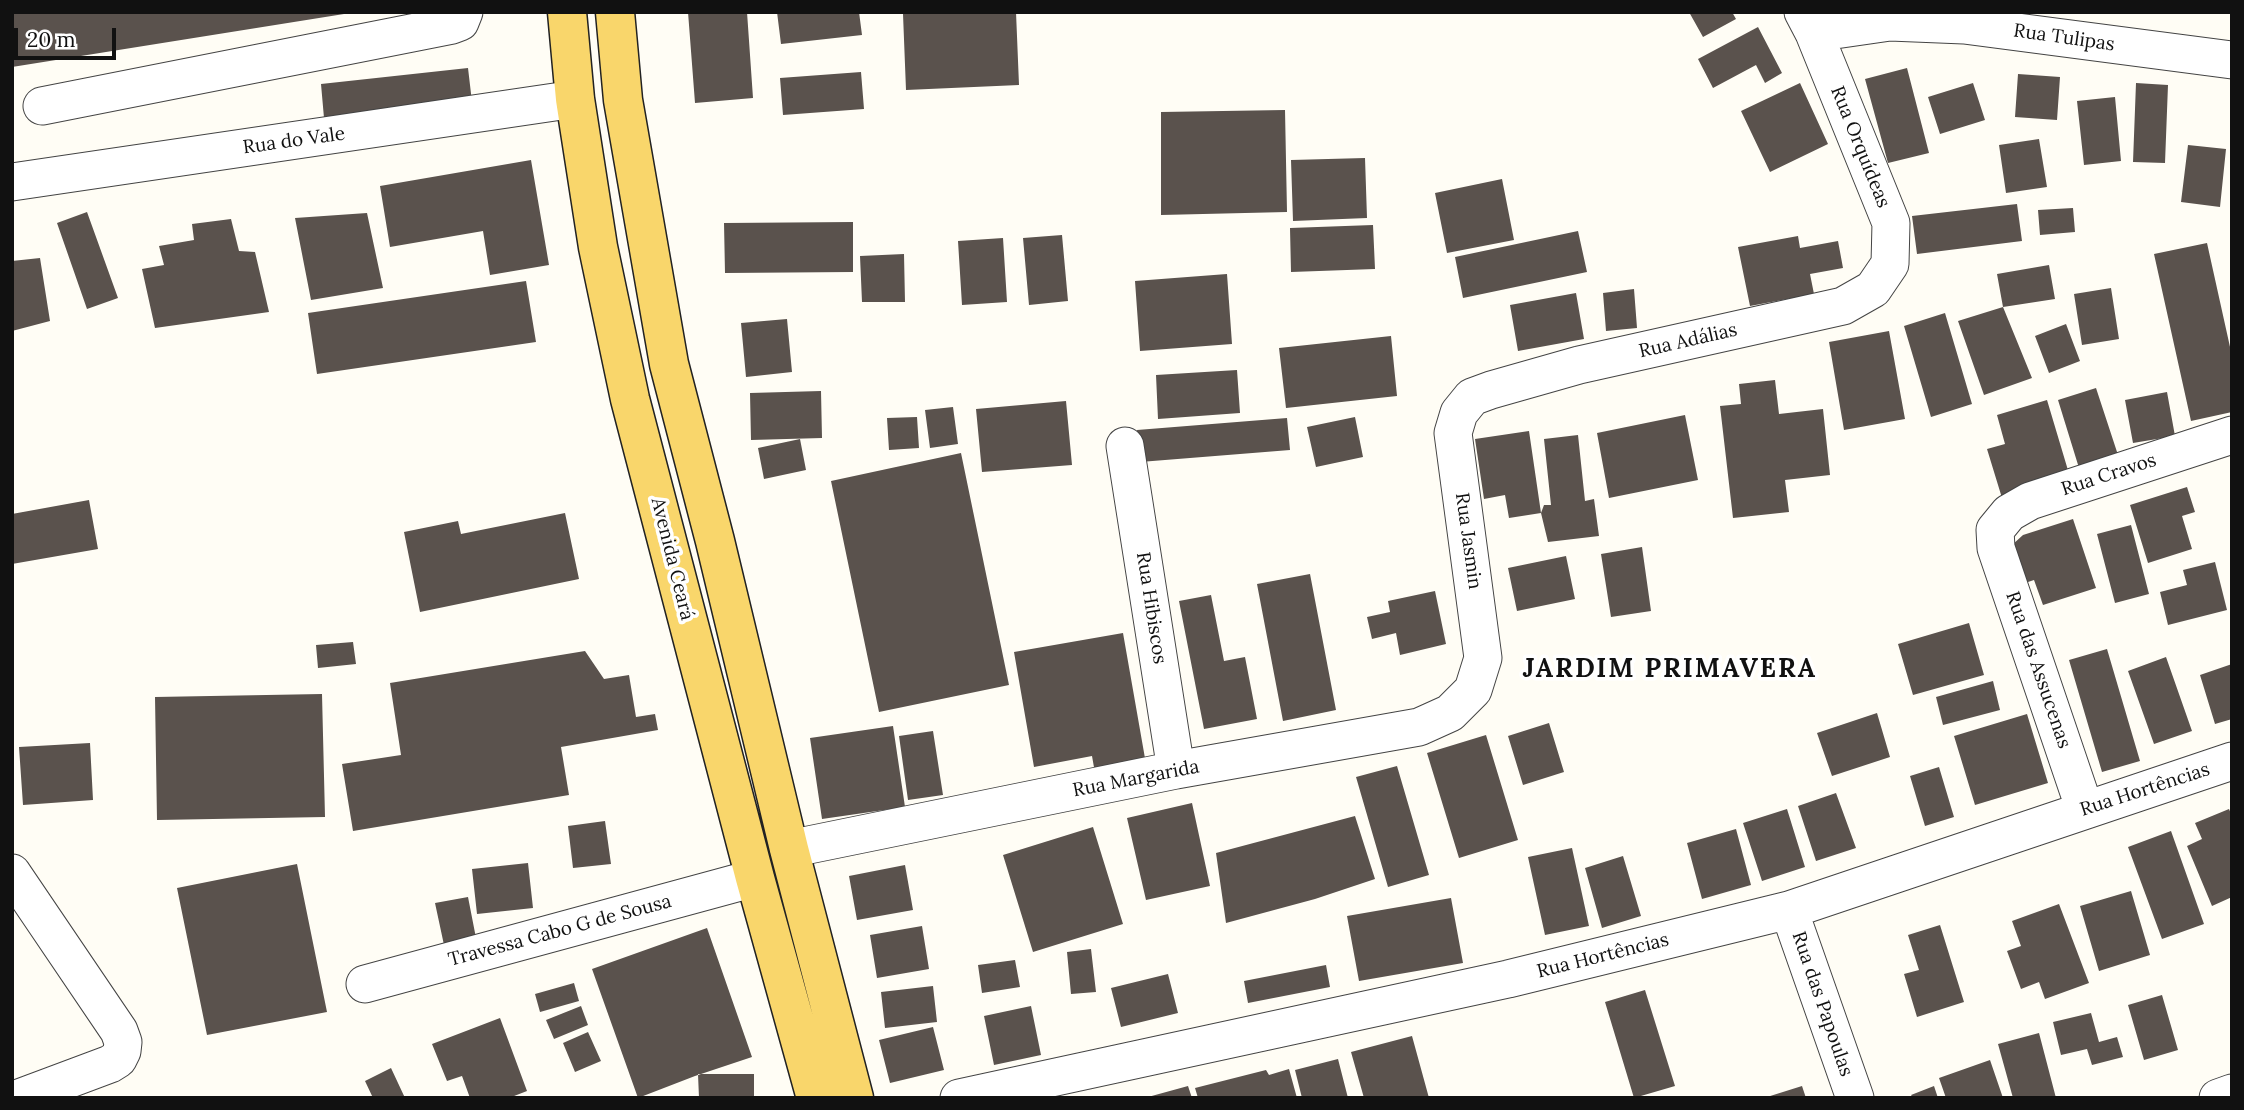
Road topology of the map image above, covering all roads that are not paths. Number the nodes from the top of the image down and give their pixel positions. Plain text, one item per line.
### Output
1 (464, 12) edge
2 (567, 12) edge
3 (615, 12) edge
4 (1808, 23) edge
5 (2232, 60) edge
6 (575, 99) junction
7 (42, 106) dead end
8 (12, 182) edge
9 (1890, 264) joint
10 (1472, 397) joint
11 (2232, 435) edge
12 (1125, 446) dead end
13 (1995, 530) joint
14 (1473, 690) joint
15 (2232, 761) edge
16 (1176, 770) junction
17 (2085, 810) junction
18 (789, 849) junction
19 (12, 873) edge
20 (755, 878) junction
21 (1789, 910) junction
22 (365, 984) dead end
23 (2232, 1093) edge
24 (19, 1098) edge
25 (816, 1098) edge
26 (854, 1098) edge
27 (959, 1098) edge
28 (1855, 1098) edge
29 (2218, 1098) edge

1 - 7 street
2 - 6 main road, Avenida Ceará
3 - 18 main road
4 - 5 street, Rua Tulipas
4 - 9 street, Rua Orquídeas
6 - 8 street, Rua do Vale
6 - 20 main road, Avenida Ceará
9 - 10 street, Rua Adálias
10 - 14 street, Rua Jasmin
11 - 13 street, Rua Cravos
12 - 16 street, Rua Hibiscos
13 - 17 street, Rua das Assucenas
14 - 16 street, Rua Margarida
15 - 17 street, Rua Hortências
16 - 18 street, Rua Margarida
17 - 21 street, Rua Hortências
18 - 26 main road
19 - 24 street
20 - 22 street, Travessa Cabo G de Sousa
20 - 25 main road, Avenida Ceará
21 - 27 street, Rua Hortências
21 - 28 street, Rua das Papoulas
23 - 29 street

